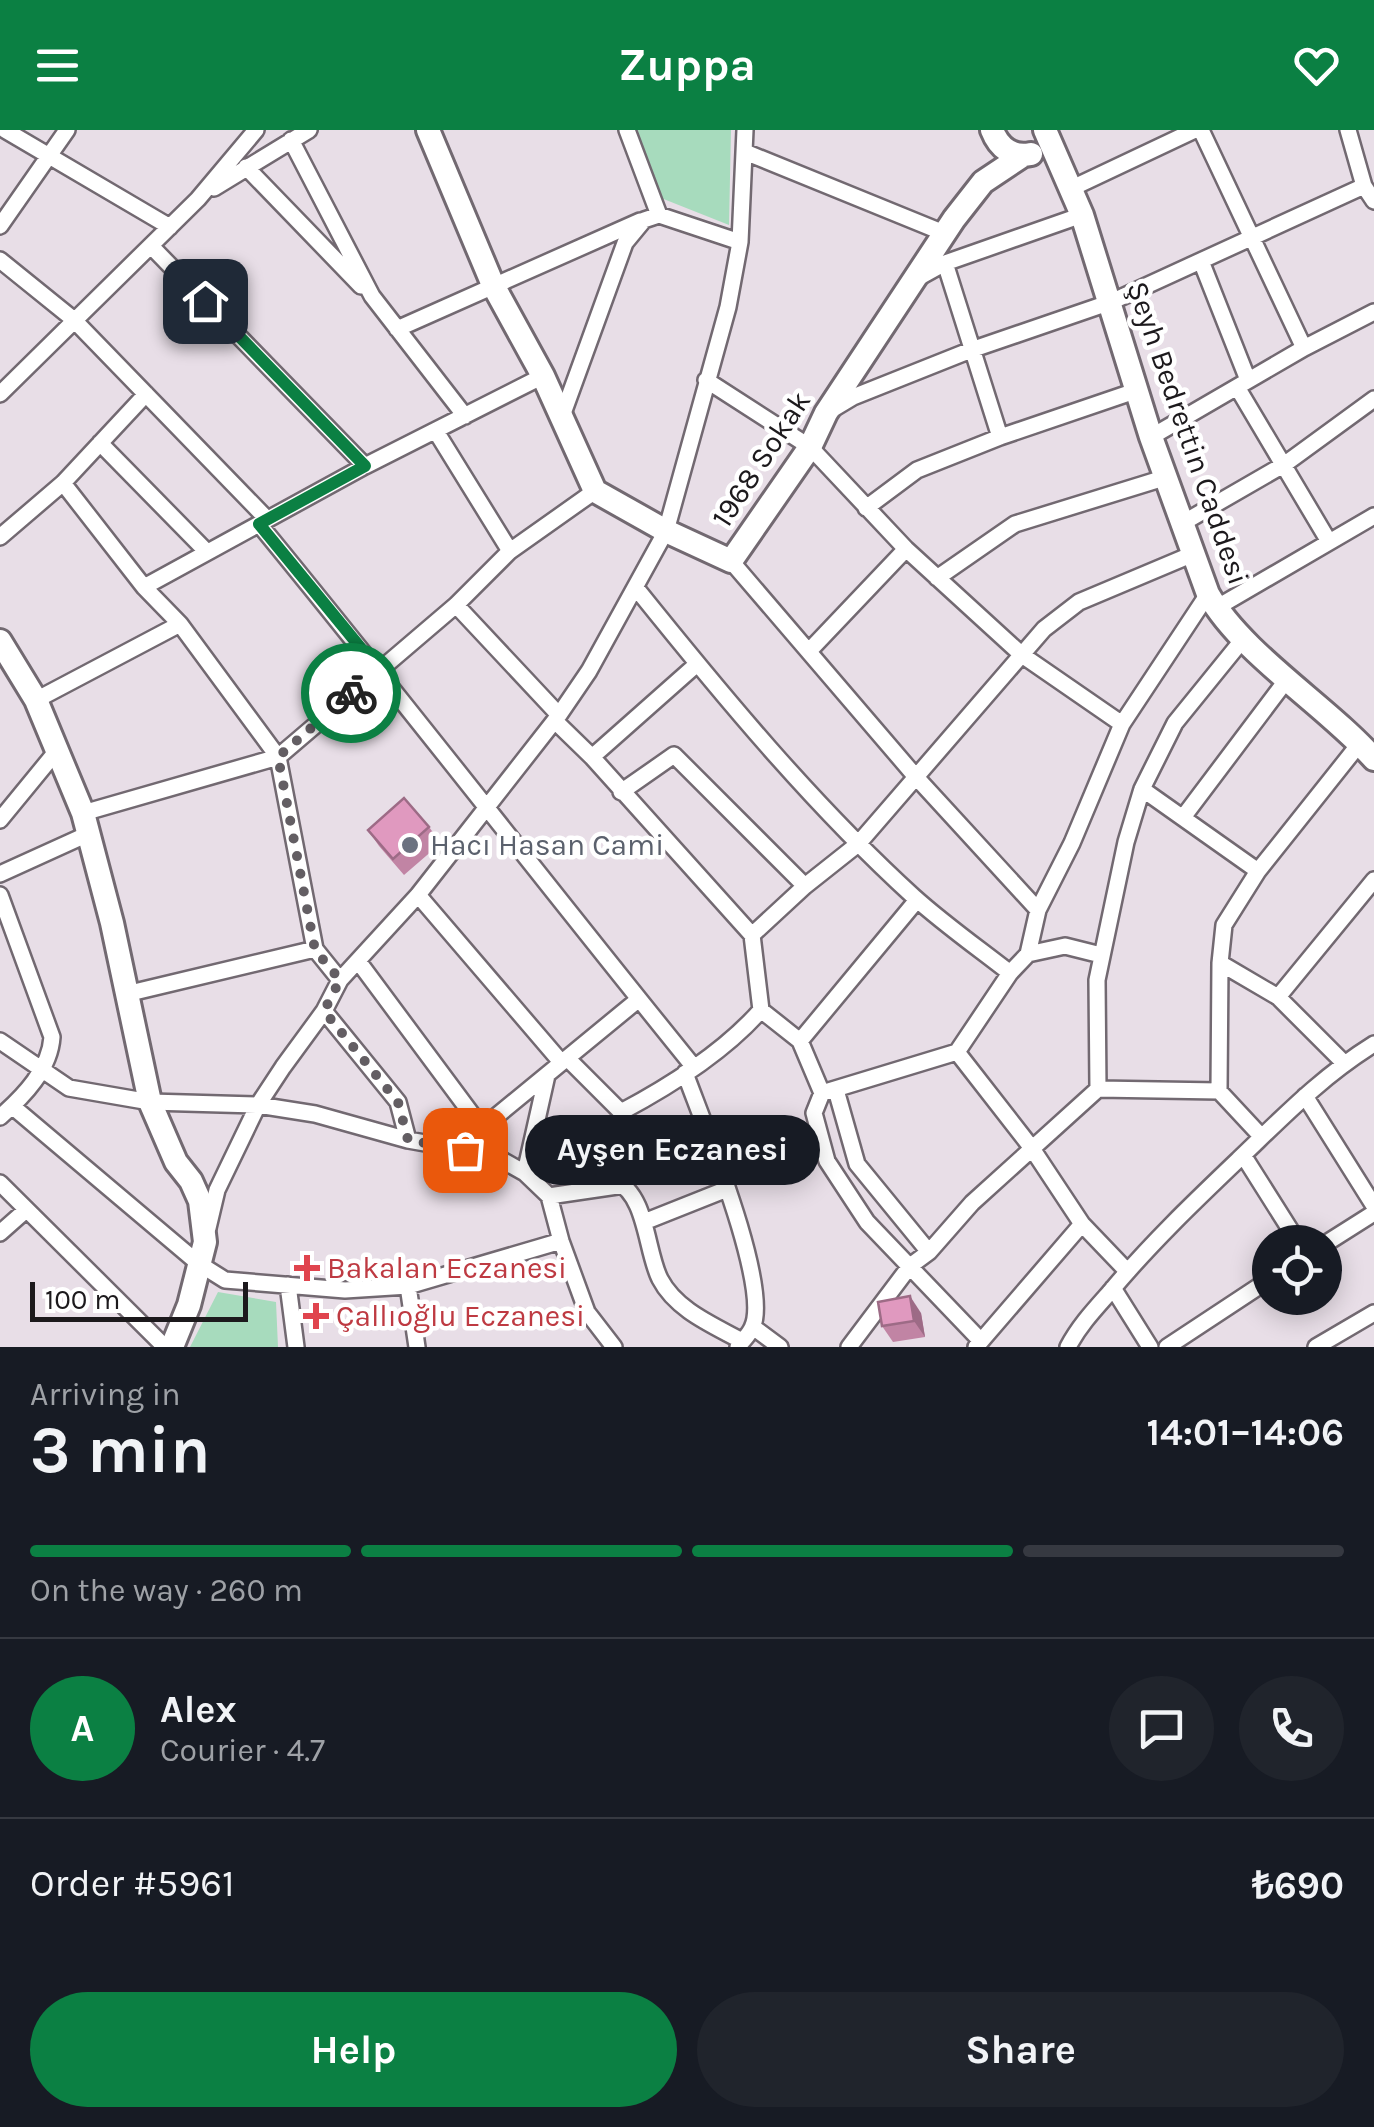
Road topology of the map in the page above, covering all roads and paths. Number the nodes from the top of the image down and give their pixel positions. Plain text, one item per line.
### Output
1 (4, 130) edge
2 (67, 130) edge
3 (256, 130) edge
4 (309, 130) edge
5 (428, 130) edge
6 (627, 130) edge
7 (745, 130) edge
8 (1198, 130) edge
9 (1348, 130) edge
10 (993, 132) edge
11 (1050, 136) edge
12 (292, 140) junction
13 (745, 152) junction
14 (50, 156) junction
15 (1022, 156) junction
16 (246, 167) junction
17 (983, 182) junction
18 (1364, 186) junction
19 (1070, 188) junction
20 (198, 198) junction
21 (1374, 200) edge
22 (1082, 214) junction
23 (652, 218) junction
24 (0, 226) edge
25 (170, 227) junction
26 (944, 233) junction
27 (1251, 235) junction
28 (740, 242) junction
29 (151, 246) junction
30 (0, 260) edge
31 (1201, 261) junction
32 (944, 263) junction
33 (911, 282) junction
34 (492, 285) junction
35 (374, 300) junction
36 (1111, 302) junction
37 (1374, 312) edge
38 (73, 320) junction
39 (398, 329) junction
40 (1304, 348) junction
41 (970, 350) junction
42 (543, 376) junction
43 (706, 380) junction
44 (1242, 383) junction
45 (1138, 390) junction
46 (0, 394) edge
47 (146, 394) junction
48 (1374, 398) edge
49 (826, 413) junction
50 (465, 416) junction
51 (562, 420) junction
52 (437, 433) junction
53 (1000, 437) junction
54 (1152, 437) junction
55 (100, 444) junction
56 (810, 447) junction
57 (1286, 464) junction
58 (365, 466) junction
59 (1167, 477) junction
60 (62, 483) junction
61 (595, 491) junction
62 (866, 508) junction
63 (1374, 516) edge
64 (263, 522) junction
65 (1181, 524) junction
66 (666, 531) junction
67 (0, 538) edge
68 (1328, 540) junction
69 (906, 549) junction
70 (206, 551) junction
71 (510, 551) junction
72 (1193, 554) junction
73 (731, 561) junction
74 (936, 578) junction
75 (144, 587) junction
76 (636, 588) junction
77 (1212, 601) junction
78 (456, 605) junction
79 (180, 624) junction
80 (1244, 638) junction
81 (0, 641) edge
82 (810, 650) junction
83 (1022, 655) junction
84 (697, 664) junction
85 (378, 669) junction
86 (1288, 678) junction
87 (36, 700) junction
88 (557, 718) junction
89 (1122, 724) junction
90 (1367, 751) edge
91 (55, 753) junction
92 (592, 756) junction
93 (278, 757) junction
94 (916, 777) junction
95 (1142, 789) junction
96 (622, 792) junction
97 (485, 808) junction
98 (1184, 816) junction
99 (0, 820) edge
100 (85, 823) junction
101 (858, 844) junction
102 (1258, 871) junction
103 (0, 874) edge
104 (1374, 880) edge
105 (804, 886) junction
106 (0, 895) edge
107 (418, 895) junction
108 (916, 900) junction
109 (1038, 910) junction
110 (0, 934) edge
111 (752, 935) junction
112 (18, 944) junction
113 (315, 950) junction
114 (1028, 954) junction
115 (1101, 955) junction
116 (358, 961) junction
117 (1220, 963) junction
118 (1010, 973) junction
119 (340, 980) junction
120 (126, 994) junction
121 (1278, 998) junction
122 (639, 999) junction
123 (761, 1010) junction
124 (324, 1011) junction
125 (0, 1041) edge
126 (800, 1041) junction
127 (1374, 1044) edge
128 (957, 1052) junction
129 (564, 1060) junction
130 (1344, 1063) junction
131 (689, 1069) junction
132 (42, 1071) junction
133 (547, 1075) junction
134 (1098, 1089) junction
135 (1219, 1091) junction
136 (829, 1092) junction
137 (1304, 1096) junction
138 (150, 1102) junction
139 (258, 1105) junction
140 (6, 1111) edge
141 (620, 1112) junction
142 (482, 1128) junction
143 (1260, 1135) junction
144 (408, 1140) junction
145 (1031, 1147) junction
146 (494, 1155) junction
147 (1243, 1155) junction
148 (525, 1173) junction
149 (0, 1183) edge
150 (624, 1185) junction
151 (727, 1189) junction
152 (550, 1196) junction
153 (26, 1210) junction
154 (1374, 1210) edge
155 (644, 1222) junction
156 (1082, 1224) junction
157 (1287, 1225) edge
158 (1342, 1232) edge
159 (0, 1233) edge
160 (561, 1242) junction
161 (929, 1252) junction
162 (202, 1253) junction
163 (910, 1266) junction
164 (1126, 1270) junction
165 (288, 1286) junction
166 (408, 1286) junction
167 (1113, 1288) junction
168 (1252, 1291) edge
169 (1374, 1314) edge
170 (754, 1327) junction
171 (978, 1343) edge
172 (740, 1344) edge
173 (168, 1347) edge
174 (296, 1347) edge
175 (417, 1347) edge
176 (614, 1347) edge
177 (780, 1347) edge
178 (849, 1347) edge
179 (1068, 1347) edge
180 (1150, 1347) edge
181 (1166, 1347) edge
182 (1316, 1347) edge

1 - 14 street
2 - 14 street
3 - 20 street
4 - 12 street
5 - 34 main road
6 - 23 street
7 - 13 street
8 - 19 street
8 - 27 street
9 - 18 street
10 - 15 main road
10 - 17 main road
11 - 15 main road
11 - 19 main road, Şeyh Bedrettin Caddesi
12 - 16 street
12 - 35 street
13 - 26 street
13 - 28 street
14 - 24 street
14 - 25 street
15 - 17 main road
16 - 20 street
16 - 35 street
17 - 26 main road, 1968 Sokak
18 - 21 street
18 - 27 street
19 - 22 main road, Şeyh Bedrettin Caddesi
20 - 25 street
22 - 32 street
22 - 36 main road, Şeyh Bedrettin Caddesi
23 - 28 street
23 - 34 street
23 - 51 street
25 - 29 street
26 - 33 main road, 1968 Sokak
27 - 31 street
27 - 40 street
28 - 43 street
29 - 38 street
29 - 58 street
30 - 38 street
31 - 36 street
31 - 44 street
32 - 33 street
32 - 41 street
33 - 49 main road, 1968 Sokak
34 - 39 street
34 - 42 main road
35 - 39 street
36 - 41 street
36 - 45 main road, Şeyh Bedrettin Caddesi
37 - 40 street
38 - 46 street
38 - 47 street
39 - 50 street
40 - 44 street
41 - 49 street
41 - 53 street
42 - 50 street
42 - 51 main road
43 - 56 street
43 - 66 street
44 - 54 street
44 - 57 street
45 - 53 street
45 - 54 main road, Şeyh Bedrettin Caddesi
47 - 55 street
47 - 64 street
48 - 57 street
49 - 56 main road, 1968 Sokak
50 - 52 street
51 - 61 main road
52 - 58 street
52 - 71 street
53 - 62 street
54 - 59 main road, Şeyh Bedrettin Caddesi
55 - 60 street
55 - 70 street
56 - 62 street
56 - 73 main road, 1968 Sokak
57 - 65 street
57 - 68 street
58 - 64 street
59 - 65 main road, Şeyh Bedrettin Caddesi
59 - 74 street
60 - 67 street
60 - 75 street
61 - 66 main road, 1968 Sokak
61 - 71 street
62 - 69 street
63 - 68 street
64 - 70 street
64 - 85 street
65 - 72 main road, Şeyh Bedrettin Caddesi
66 - 73 main road, 1968 Sokak
66 - 76 street
68 - 77 street
69 - 74 street
69 - 82 street
70 - 75 street
71 - 78 street
72 - 77 main road, Şeyh Bedrettin Caddesi
72 - 83 street
73 - 82 street
74 - 83 street
75 - 79 street
76 - 84 street
76 - 88 street
77 - 80 main road, Şeyh Bedrettin Caddesi
77 - 89 street
78 - 85 street
78 - 88 street
79 - 87 street
79 - 93 street
80 - 86 main road, Şeyh Bedrettin Caddesi
80 - 95 street
81 - 87 main road
82 - 94 street
83 - 89 street
83 - 94 street
84 - 92 street
84 - 101 street
85 - 93 street
85 - 97 street
86 - 90 main road, Şeyh Bedrettin Caddesi
86 - 98 street
87 - 91 main road
88 - 92 street
88 - 97 street
89 - 109 street
90 - 102 street
91 - 99 street
91 - 100 main road
92 - 96 street
93 - 100 street
93 - 113 street
94 - 101 street
94 - 109 street
95 - 98 street
95 - 115 street
96 - 105 street
96 - 111 street
97 - 107 street
97 - 122 street
98 - 102 street
100 - 103 street
100 - 120 main road
101 - 105 street
101 - 108 street
102 - 117 street
104 - 121 street
105 - 111 street
106 - 112 street
107 - 116 street
107 - 129 street
108 - 118 street
108 - 126 street
109 - 114 street
110 - 112 street
111 - 123 street
112 - 132 street
113 - 119 street
113 - 120 street
114 - 115 street
114 - 118 street
115 - 134 street
116 - 119 street
116 - 142 street
117 - 121 street
117 - 135 street
118 - 128 street
119 - 124 street
120 - 138 main road
121 - 130 street
122 - 129 street
122 - 131 street
123 - 126 street
123 - 131 street
124 - 139 street
124 - 144 street
125 - 132 street
126 - 136 street
127 - 130 street
128 - 136 street
128 - 145 street
129 - 133 street
129 - 141 street
130 - 137 street
131 - 141 street
131 - 151 street
132 - 138 street
132 - 140 street
133 - 142 street
133 - 148 street
134 - 135 street
134 - 145 street
135 - 143 street
136 - 161 street
136 - 163 street
137 - 143 street
137 - 154 street
138 - 139 street
138 - 162 main road
139 - 144 street
139 - 162 street
140 - 162 street
141 - 150 street
142 - 146 street
143 - 147 street
144 - 146 street
145 - 156 street
145 - 161 street
146 - 148 street
147 - 157 street
147 - 164 street
148 - 152 street
149 - 153 street
150 - 152 street
150 - 155 street
151 - 155 street
151 - 170 street
152 - 160 street
153 - 159 street
153 - 173 street
154 - 158 street
155 - 172 street
156 - 164 street
156 - 171 street
160 - 166 street
160 - 176 street
161 - 163 street
162 - 165 street
162 - 173 main road
163 - 171 street
163 - 178 street
164 - 167 street
165 - 166 street
165 - 174 street
166 - 175 street
167 - 179 street
167 - 180 street
168 - 181 street
169 - 182 street
170 - 172 street
170 - 177 street

